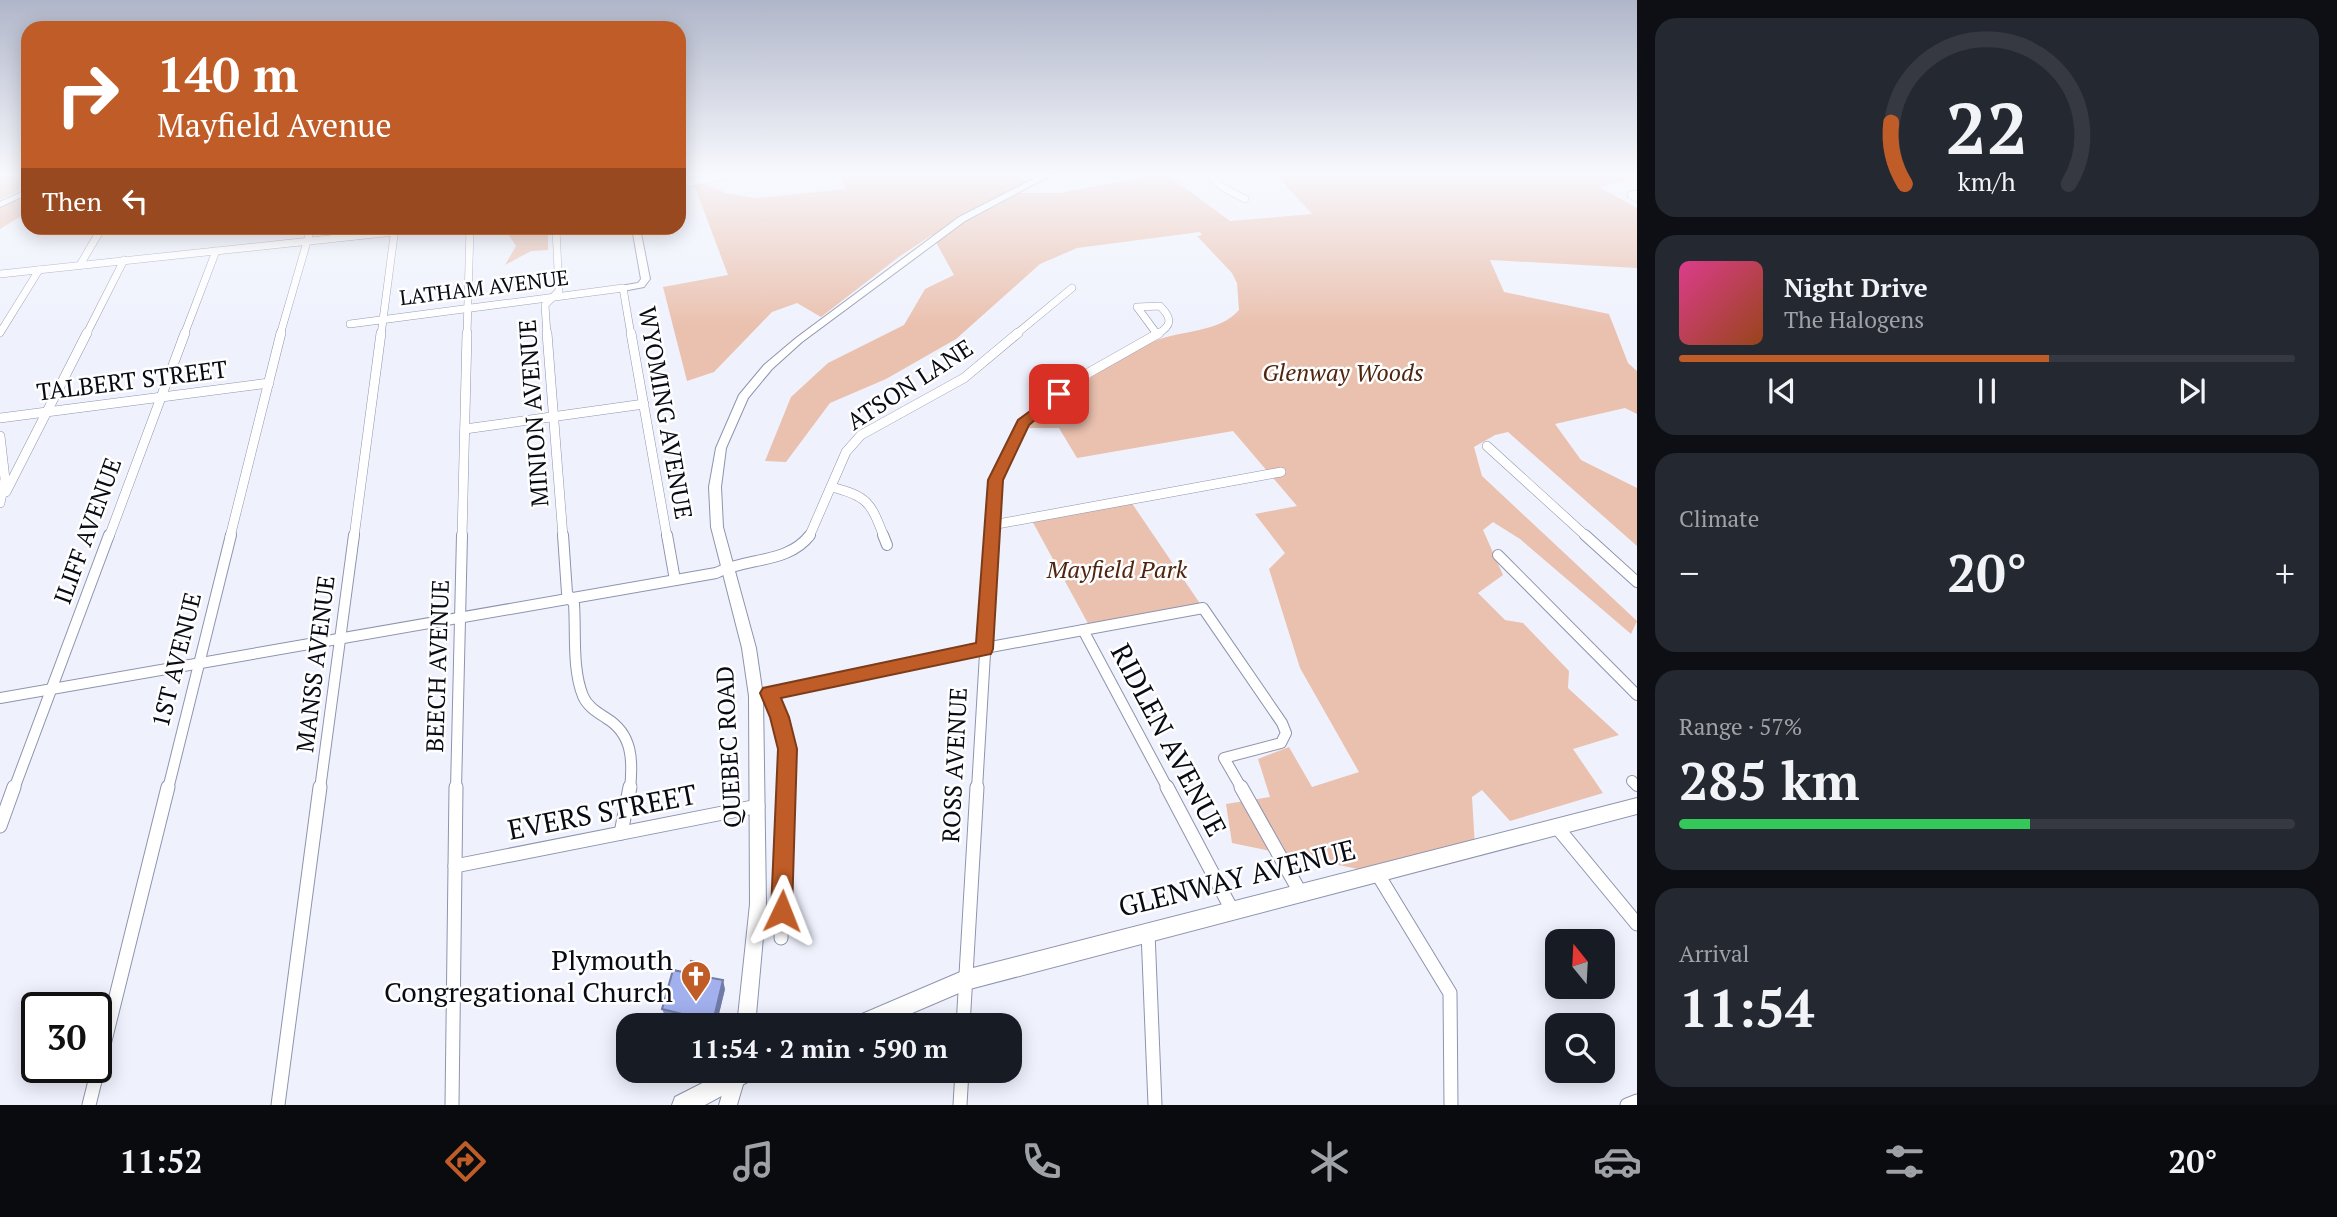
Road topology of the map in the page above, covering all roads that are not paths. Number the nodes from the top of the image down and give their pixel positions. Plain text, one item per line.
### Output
1 (955, 225) edge
2 (98, 235) edge
3 (308, 235) edge
4 (350, 235) edge
5 (394, 235) edge
6 (470, 235) edge
7 (555, 235) edge
8 (637, 235) edge
9 (306, 240) junction
10 (216, 251) junction
11 (124, 260) junction
12 (80, 265) junction
13 (39, 270) junction
14 (0, 274) edge
15 (623, 288) junction
16 (1072, 288) dead end
17 (555, 297) junction
18 (468, 308) junction
19 (382, 319) junction
20 (350, 324) dead end
21 (0, 333) edge
22 (1157, 334) junction
23 (269, 383) junction
24 (159, 398) junction
25 (644, 404) junction
26 (47, 411) junction
27 (554, 416) junction
28 (0, 418) edge
29 (465, 429) junction
30 (0, 436) edge
31 (1487, 446) dead end
32 (1281, 472) dead end
33 (831, 487) junction
34 (6, 492) junction
35 (0, 503) edge
36 (992, 525) junction
37 (887, 545) dead end
38 (1498, 555) dead end
39 (727, 568) junction
40 (675, 580) junction
41 (1637, 582) edge
42 (570, 600) junction
43 (460, 619) junction
44 (1083, 630) junction
45 (339, 640) junction
46 (985, 649) junction
47 (197, 665) junction
48 (52, 689) junction
49 (763, 694) junction
50 (1637, 695) edge
51 (0, 698) edge
52 (758, 806) junction
53 (1637, 806) edge
54 (0, 826) edge
55 (1556, 826) junction
56 (621, 833) junction
57 (455, 866) junction
58 (1377, 873) junction
59 (1300, 892) junction
60 (1232, 910) junction
61 (1637, 924) edge
62 (1148, 932) junction
63 (781, 938) dead end
64 (965, 980) junction
65 (747, 1013) edge
66 (888, 1013) edge
67 (964, 1013) edge
68 (722, 1083) edge
69 (737, 1083) edge
70 (961, 1083) edge
71 (1637, 1101) edge
72 (89, 1105) edge
73 (278, 1105) edge
74 (452, 1105) edge
75 (683, 1105) edge
76 (728, 1105) edge
77 (960, 1105) edge
78 (1155, 1105) edge
79 (1451, 1105) edge
80 (1627, 1105) edge

1 - 39 street, QUEBEC ROAD
2 - 12 street
3 - 9 street, 1ST AVENUE
4 - 9 street
5 - 19 street, MANSS AVENUE
6 - 18 street, BEECH AVENUE
7 - 17 street, MINION AVENUE
8 - 15 street, WYOMING AVENUE
9 - 10 street
9 - 23 street, 1ST AVENUE
10 - 11 street
10 - 24 street, ILIFF AVENUE
11 - 12 street
11 - 26 street
12 - 13 street
13 - 14 street
13 - 21 street
15 - 17 street, LATHAM AVENUE
15 - 25 street, WYOMING AVENUE
16 - 33 street, ATSON LANE
17 - 18 street, LATHAM AVENUE
17 - 27 street, MINION AVENUE
18 - 19 street, LATHAM AVENUE
18 - 29 street, BEECH AVENUE
19 - 20 street, LATHAM AVENUE
19 - 45 street, MANSS AVENUE
22 - 22 street
22 - 36 street, ROSS AVENUE
23 - 24 street, TALBERT STREET
23 - 47 street, 1ST AVENUE
24 - 26 street, TALBERT STREET
24 - 48 street, ILIFF AVENUE
25 - 27 street
25 - 40 street, WYOMING AVENUE
26 - 28 street, TALBERT STREET
26 - 34 street
27 - 29 street
27 - 42 street, MINION AVENUE
29 - 43 street, BEECH AVENUE
30 - 34 street
31 - 41 street
32 - 36 street
33 - 37 street
33 - 39 street, ATSON LANE
34 - 35 street
36 - 46 street, ROSS AVENUE
38 - 50 street
39 - 40 street, ATSON LANE
39 - 49 street, QUEBEC ROAD
40 - 42 street, ATSON LANE
42 - 43 street, ATSON LANE
42 - 56 street, MINION AVENUE
43 - 45 street, ATSON LANE
43 - 57 street, BEECH AVENUE
44 - 46 street
44 - 59 street
44 - 60 street, RIDLEN AVENUE
45 - 47 street, ATSON LANE
45 - 73 street, MANSS AVENUE
46 - 49 street
46 - 64 street, ROSS AVENUE
47 - 48 street, ATSON LANE
47 - 72 street, 1ST AVENUE
48 - 51 street, ATSON LANE
48 - 54 street, ILIFF AVENUE
49 - 52 street, QUEBEC ROAD
49 - 63 street, QUEBEC ROAD
52 - 56 street, EVERS STREET
52 - 65 street, QUEBEC ROAD
53 - 55 main road, GLENWAY AVENUE
55 - 58 main road, GLENWAY AVENUE
55 - 61 street
56 - 57 street, EVERS STREET
57 - 74 street, BEECH AVENUE
58 - 59 main road, GLENWAY AVENUE
58 - 79 street
59 - 60 main road, GLENWAY AVENUE
60 - 62 main road, GLENWAY AVENUE
62 - 64 main road, GLENWAY AVENUE
62 - 78 street
64 - 66 main road, GLENWAY AVENUE
64 - 67 street, ROSS AVENUE
68 - 75 main road
69 - 76 street
70 - 77 street
71 - 80 street

